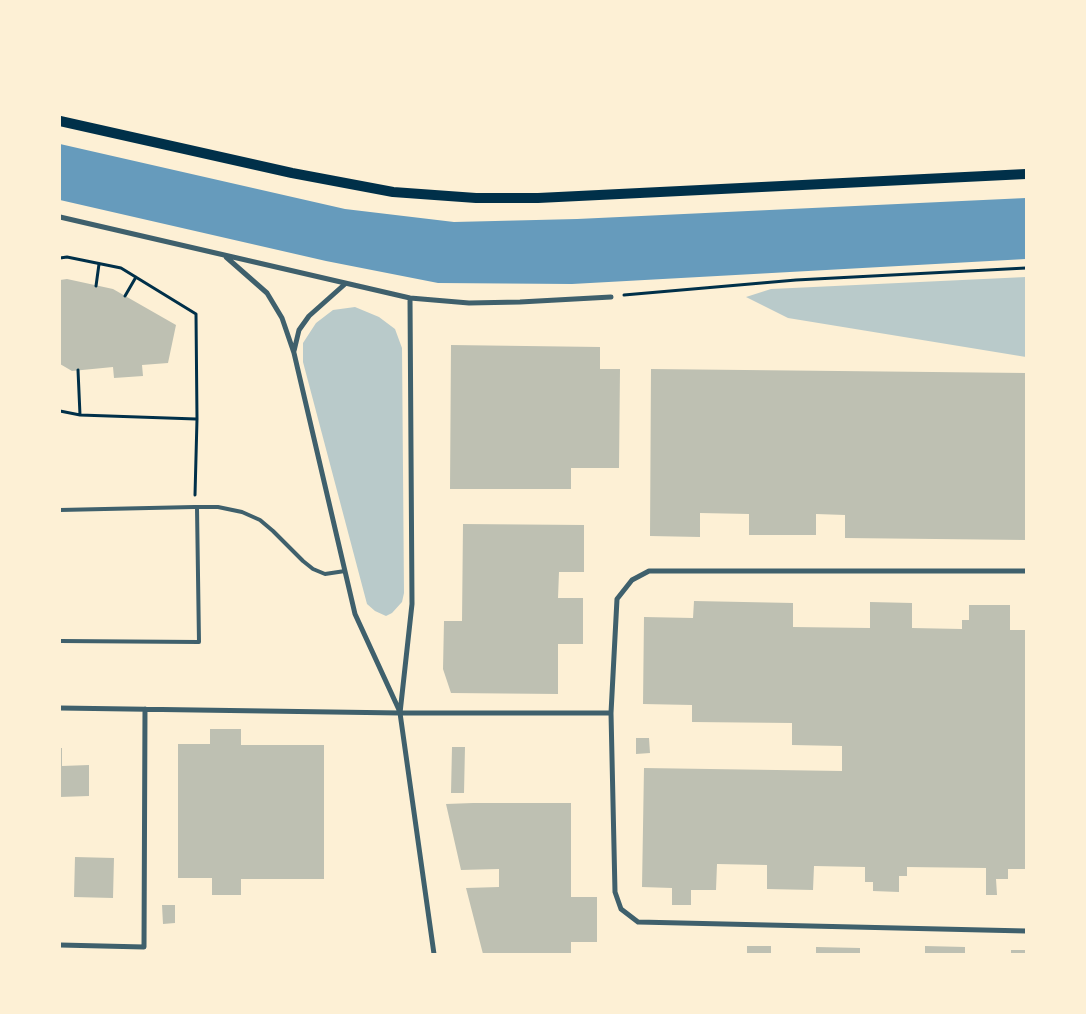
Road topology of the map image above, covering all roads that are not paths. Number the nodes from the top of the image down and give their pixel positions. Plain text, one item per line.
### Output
1 (60, 121) edge
2 (1026, 174) edge
3 (60, 217) edge
4 (225, 256) junction
5 (345, 284) junction
6 (611, 297) road end
7 (410, 298) junction
8 (294, 353) junction
9 (196, 507) junction
10 (60, 510) edge
11 (1026, 571) edge
12 (345, 572) junction
13 (60, 641) edge
14 (60, 708) edge
15 (145, 709) junction
16 (400, 713) junction
17 (611, 713) junction
18 (1026, 931) edge
19 (60, 945) edge
20 (434, 954) edge

1 - 2 main road
3 - 4 street
4 - 5 street
4 - 8 street
5 - 7 street
5 - 8 street
6 - 7 street
7 - 16 street
8 - 12 street
9 - 10 lane
9 - 12 lane
9 - 13 lane
11 - 17 street
12 - 16 street
14 - 15 street
15 - 16 street
15 - 19 street
16 - 17 street
16 - 20 street
17 - 18 street

